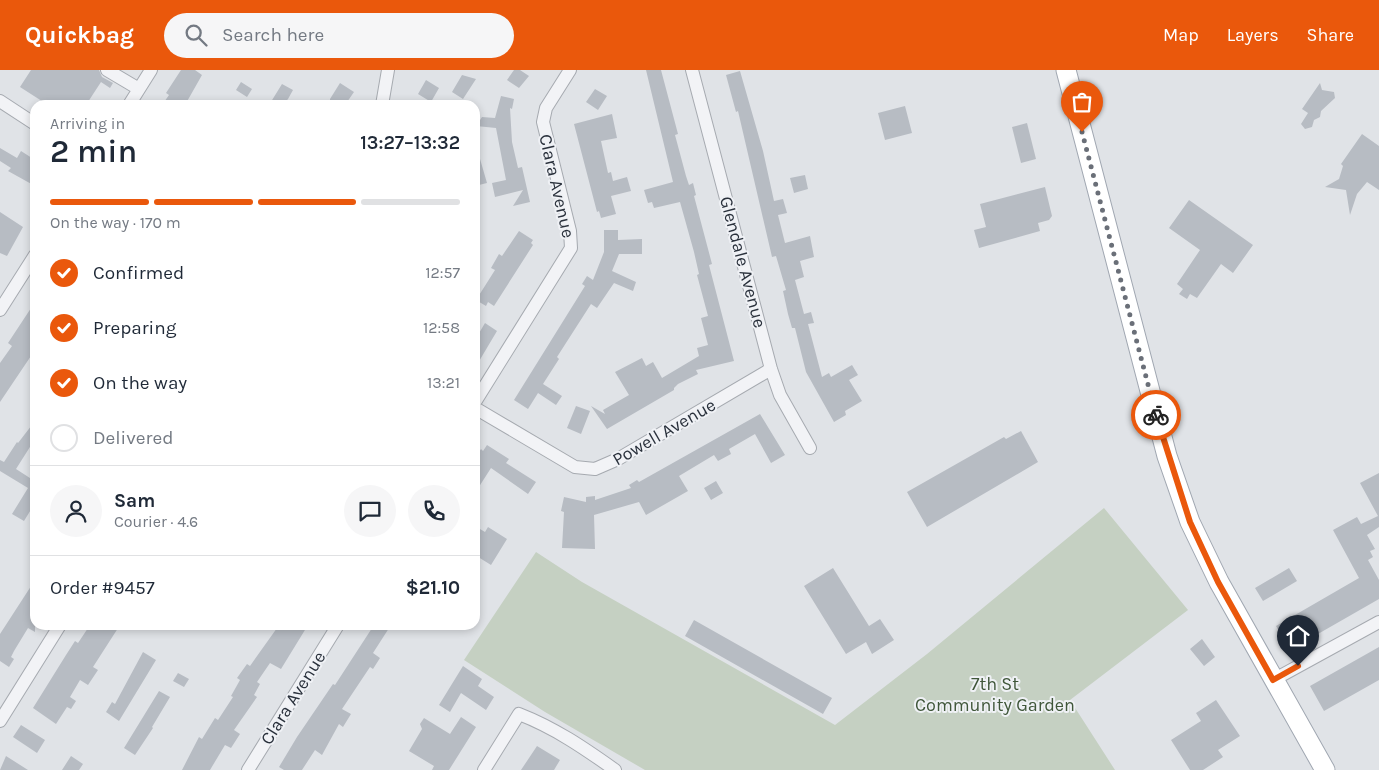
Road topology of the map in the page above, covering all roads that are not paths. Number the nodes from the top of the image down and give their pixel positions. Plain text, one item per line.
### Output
1 (107, 70) edge
2 (151, 70) edge
3 (388, 70) edge
4 (570, 70) edge
5 (692, 70) edge
6 (1066, 70) edge
7 (139, 90) junction
8 (132, 100) edge
9 (383, 100) edge
10 (0, 101) edge
11 (30, 121) edge
12 (30, 263) edge
13 (0, 310) edge
14 (772, 369) junction
15 (480, 394) edge
16 (480, 411) edge
17 (810, 448) dead end
18 (1379, 622) edge
19 (57, 630) edge
20 (335, 630) edge
21 (1273, 680) junction
22 (0, 721) edge
23 (248, 770) edge
24 (484, 770) edge
25 (615, 770) edge
26 (1325, 770) edge

1 - 7 street
2 - 7 street
3 - 9 street
4 - 15 street, Clara Avenue
5 - 14 street, Glendale Avenue
6 - 21 main road
7 - 8 street
10 - 11 street
12 - 13 street
14 - 16 street, Powell Avenue
14 - 17 street, Glendale Avenue
18 - 21 street
19 - 22 street
20 - 23 street, Clara Avenue
21 - 26 main road
24 - 25 street

